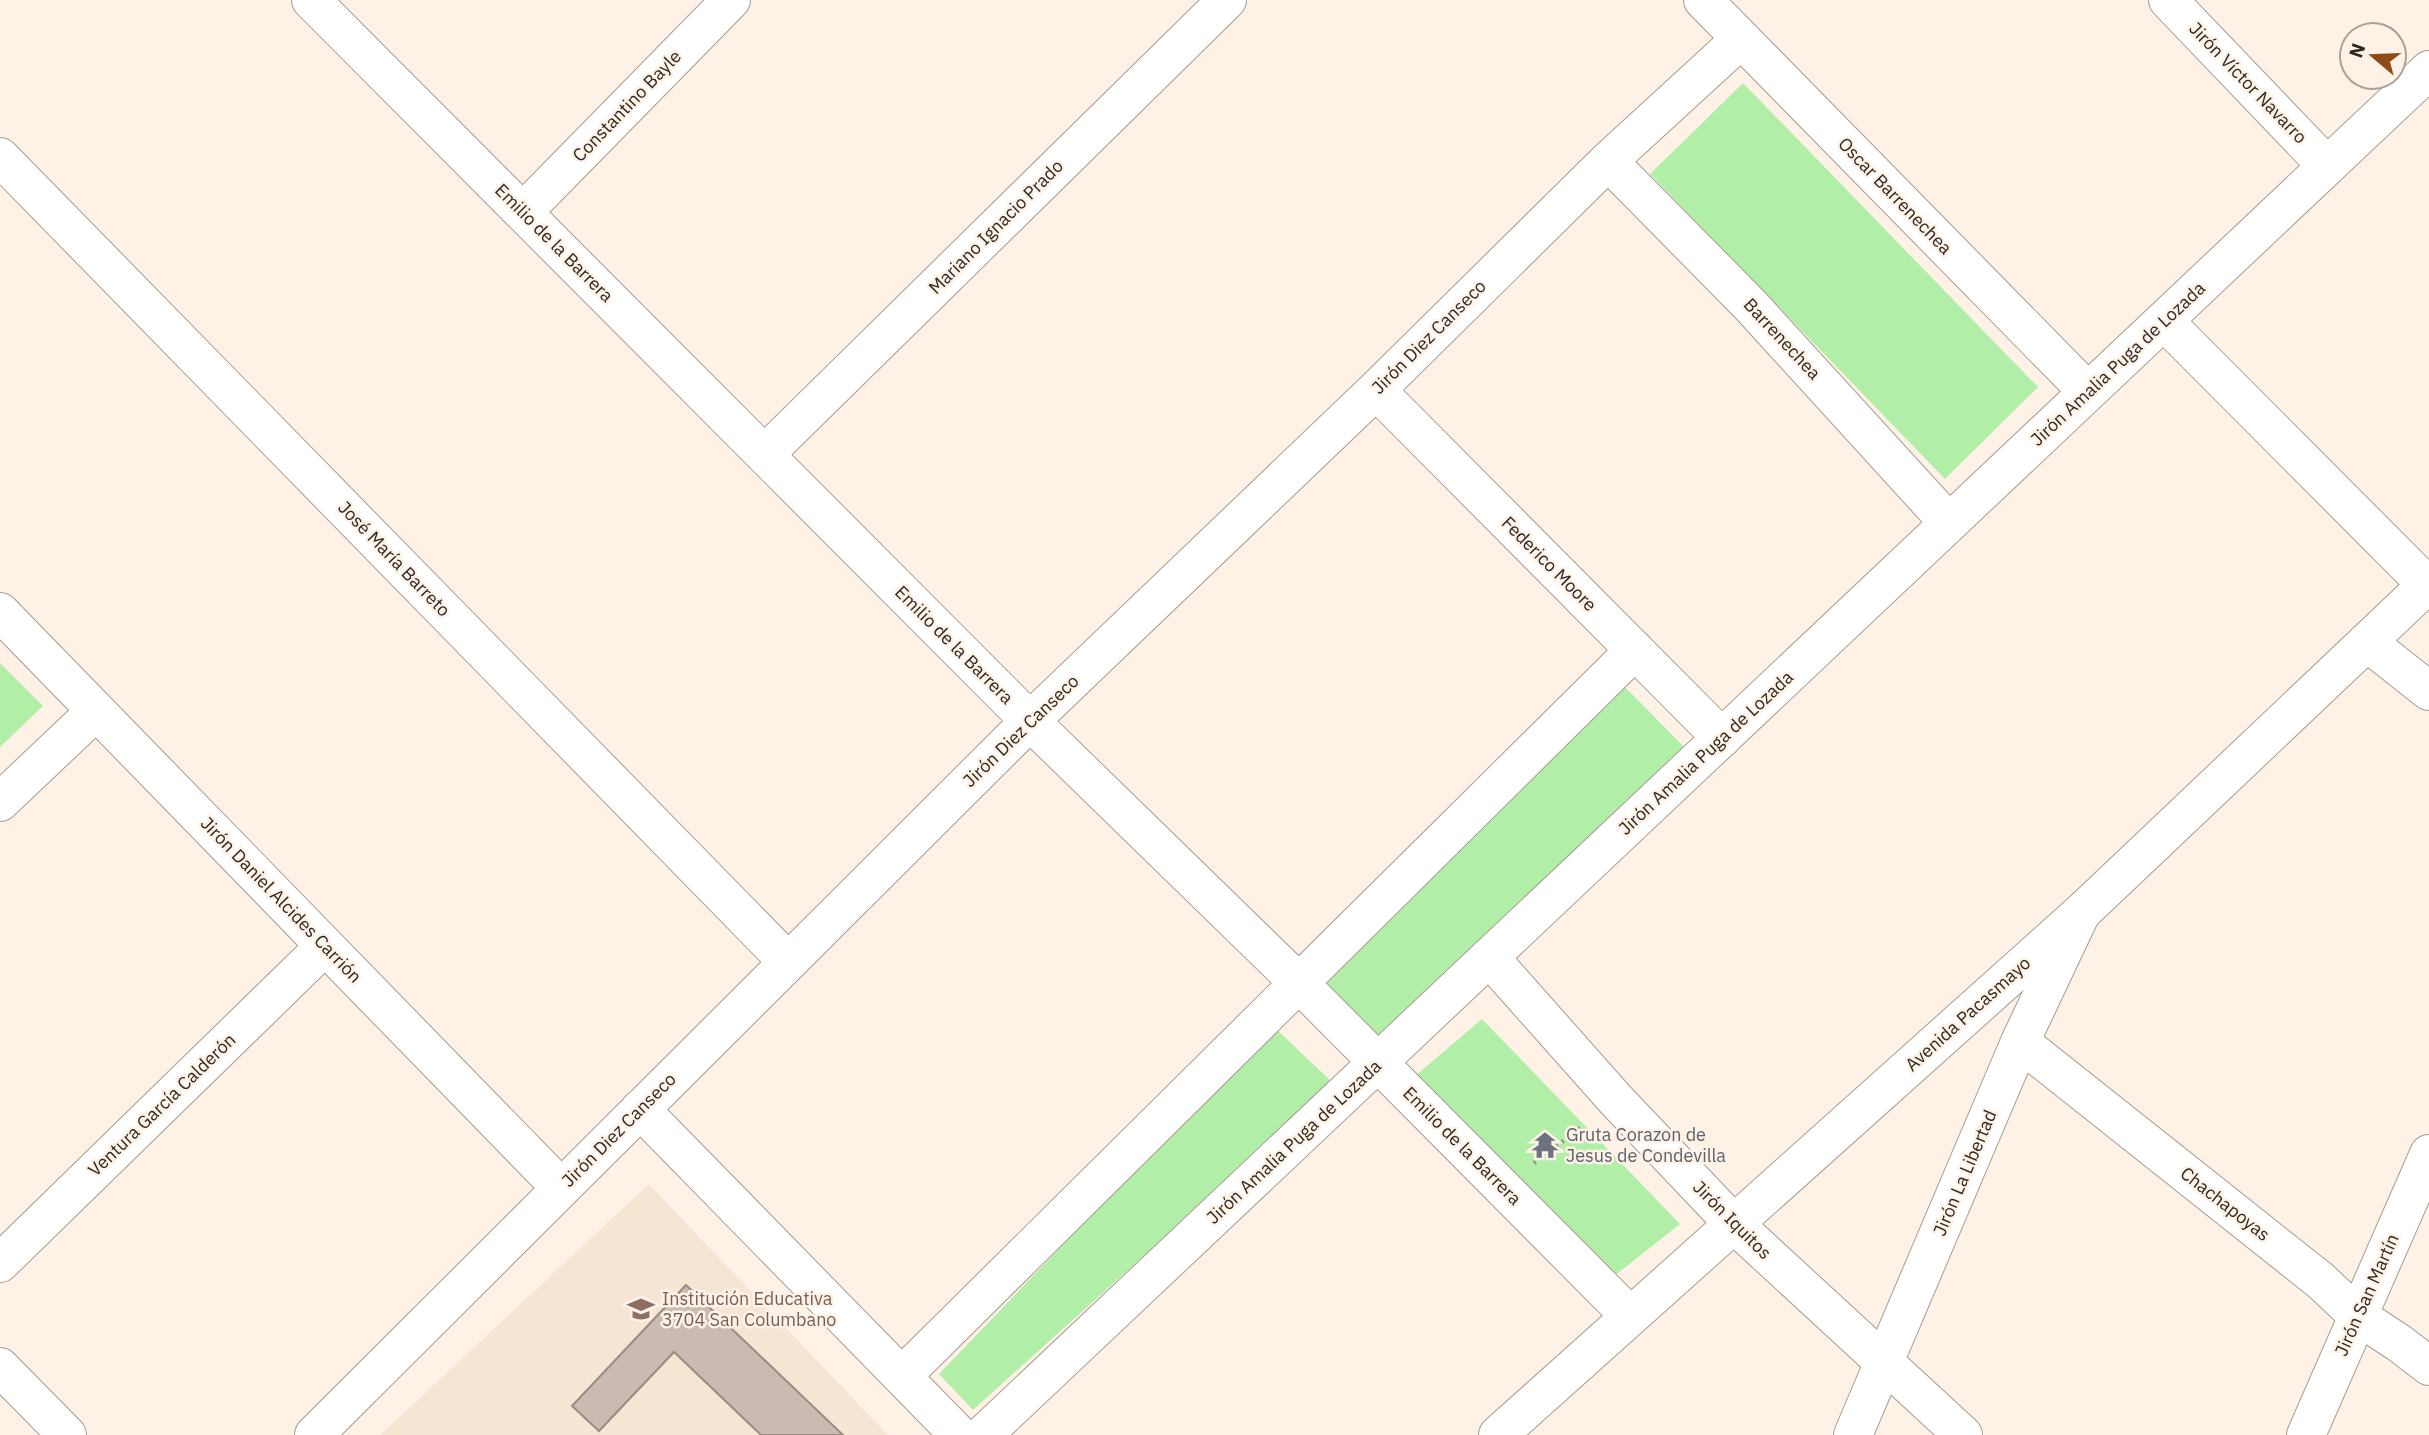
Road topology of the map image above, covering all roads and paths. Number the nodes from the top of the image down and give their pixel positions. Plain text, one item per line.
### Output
1 (311, 0) edge
2 (731, 0) edge
3 (1227, 0) edge
4 (1703, 0) edge
5 (2168, 0) edge
6 (1741, 39) junction
7 (2429, 70) edge
8 (0, 157) edge
9 (1608, 161) junction
10 (2328, 166) junction
11 (523, 212) junction
12 (2164, 321) junction
13 (1376, 390) junction
14 (2088, 392) junction
15 (765, 454) junction
16 (1949, 523) junction
17 (2428, 584) edge
18 (0, 612) edge
19 (2367, 642) junction
20 (1635, 650) junction
21 (2429, 691) edge
22 (96, 711) junction
23 (1030, 721) junction
24 (1722, 738) junction
25 (0, 802) edge
26 (2081, 913) junction
27 (325, 946) junction
28 (1489, 957) junction
29 (787, 961) junction
30 (1299, 983) junction
31 (2020, 1042) junction
32 (1379, 1062) junction
33 (1616, 1101) junction
34 (640, 1109) junction
35 (2429, 1154) edge
36 (1503, 1187) junction
37 (561, 1188) junction
38 (1733, 1223) junction
39 (0, 1264) edge
40 (1630, 1316) junction
41 (2358, 1316) junction
42 (1884, 1363) junction
43 (2429, 1366) edge
44 (0, 1367) edge
45 (902, 1376) junction
46 (67, 1435) edge
47 (314, 1435) edge
48 (959, 1435) edge
49 (983, 1435) edge
50 (1498, 1435) edge
51 (1853, 1435) edge
52 (1963, 1435) edge
53 (2306, 1435) edge

1 - 11 street, Emilio de la Barrera
2 - 11 street, Constantino Bayle
3 - 15 street, Mariano Ignacio Prado
4 - 6 street, Oscar Barrenechea
5 - 10 street, Jirón Víctor Navarro
6 - 9 street, Jirón Diez Canseco
6 - 14 street, Oscar Barrenechea
7 - 10 street, Jirón Amalia Puga de Lozada
8 - 29 street, José María Barreto
9 - 13 street, Jirón Diez Canseco
9 - 16 street, Barrenechea
10 - 12 street, Jirón Amalia Puga de Lozada
11 - 15 street, Emilio de la Barrera
12 - 14 street, Jirón Amalia Puga de Lozada
12 - 17 street
13 - 20 street, Federico Moore
13 - 23 street, Jirón Diez Canseco
14 - 16 street, Jirón Amalia Puga de Lozada
15 - 23 street, Emilio de la Barrera
16 - 24 street, Jirón Amalia Puga de Lozada
17 - 19 street, Avenida Pacasmayo
18 - 22 street, Jirón Daniel Alcides Carrión
19 - 21 street
19 - 26 street, Avenida Pacasmayo
20 - 24 street, Federico Moore
20 - 30 street
22 - 25 street
22 - 27 street, Jirón Daniel Alcides Carrión
23 - 29 street, Jirón Diez Canseco
23 - 30 street, Emilio de la Barrera
24 - 28 street, Jirón Amalia Puga de Lozada
26 - 31 street, Jirón La Libertad
26 - 38 street, Avenida Pacasmayo
27 - 37 street, Jirón Daniel Alcides Carrión
27 - 39 street, Ventura García Calderón
28 - 32 street, Jirón Amalia Puga de Lozada
28 - 33 street, Jirón Iquitos
29 - 34 street, Jirón Diez Canseco
30 - 32 street, Emilio de la Barrera
30 - 45 street
31 - 41 street, Chachapoyas
31 - 42 street, Jirón La Libertad
32 - 36 street, Emilio de la Barrera
32 - 49 street, Jirón Amalia Puga de Lozada
33 - 36 path
33 - 38 street, Jirón Iquitos
34 - 37 street, Jirón Diez Canseco
34 - 45 street
35 - 41 street, Jirón San Martín
36 - 40 street, Emilio de la Barrera
37 - 47 street, Jirón Diez Canseco
38 - 40 street, Avenida Pacasmayo
38 - 42 street, Jirón Iquitos
40 - 50 street, Avenida Pacasmayo
41 - 43 street, Chachapoyas
41 - 53 street, Jirón San Martín
42 - 51 street, Jirón La Libertad
42 - 52 street, Jirón Iquitos
44 - 46 street
45 - 48 street

